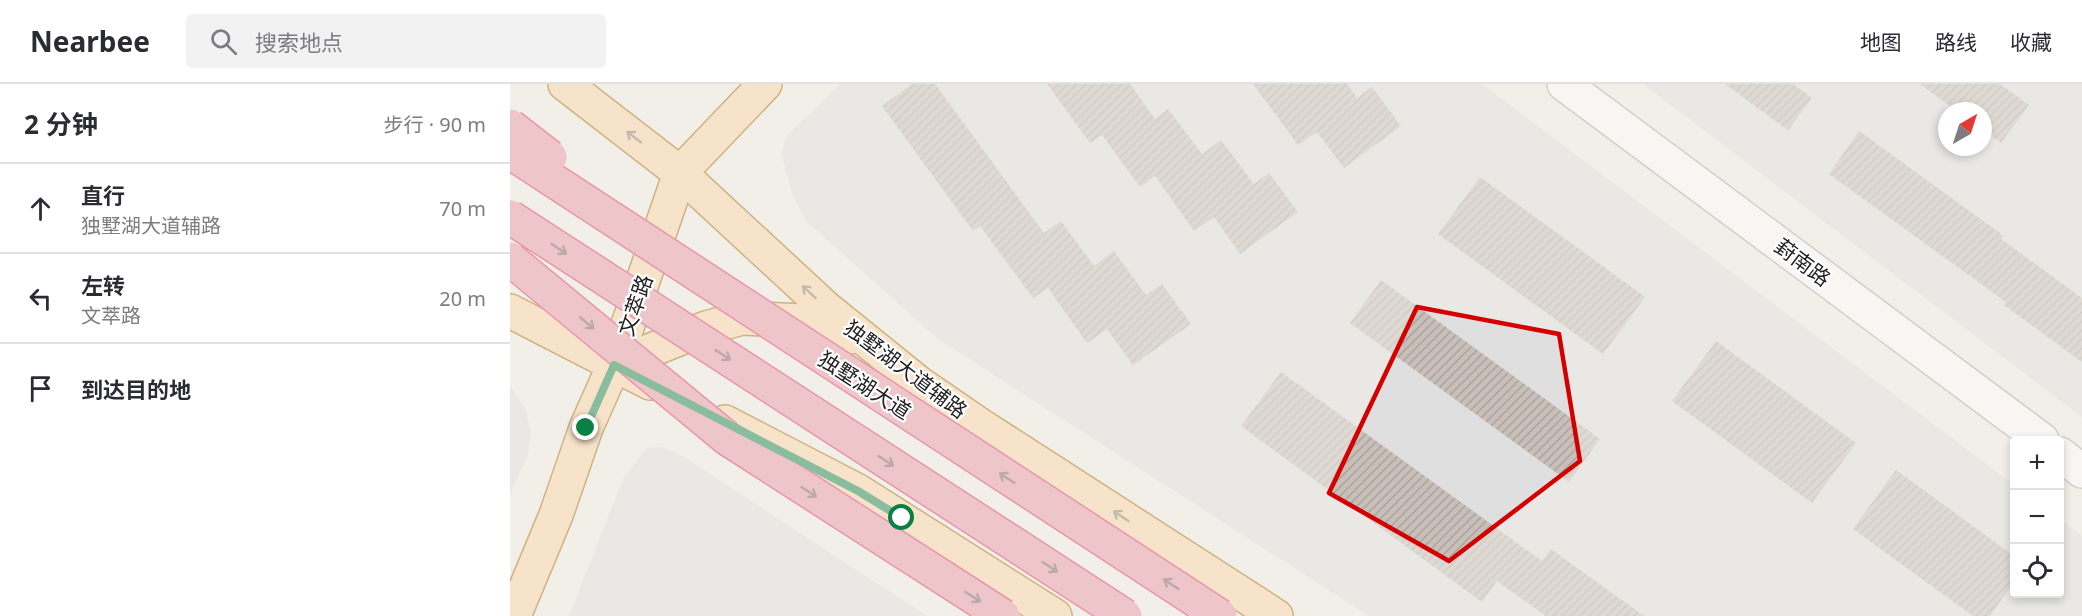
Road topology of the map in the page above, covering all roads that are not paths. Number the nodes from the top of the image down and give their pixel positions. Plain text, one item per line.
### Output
1 (565, 84) edge
2 (765, 84) edge
3 (1564, 84) edge
4 (510, 126) edge
5 (510, 153) edge
6 (680, 173) junction
7 (510, 217) edge
8 (510, 259) edge
9 (747, 308) junction
10 (510, 311) edge
11 (866, 342) junction
12 (614, 365) junction
13 (2035, 436) edge
14 (2064, 457) edge
15 (2082, 471) edge
16 (514, 616) edge
17 (1003, 616) edge
18 (1055, 616) edge
19 (1125, 616) edge
20 (1220, 616) edge
21 (1276, 616) edge

6 -> 1 main road, 独墅湖大道辅路
2 - 6 main road, 文萃路
3 - 13 street, 葑南路
4 - 9 highway, bridge
5 - 9 highway, 独墅湖大道, bridge
11 -> 6 main road, 独墅湖大道辅路
6 - 12 main road, 文萃路
7 -> 19 highway, bridge
8 -> 17 highway, bridge
20 -> 9 highway, 独墅湖大道, bridge
10 - 12 main road
11 - 12 main road
21 -> 11 main road, 独墅湖大道辅路
12 - 16 main road, 文萃路
12 - 18 main road
14 - 15 street

